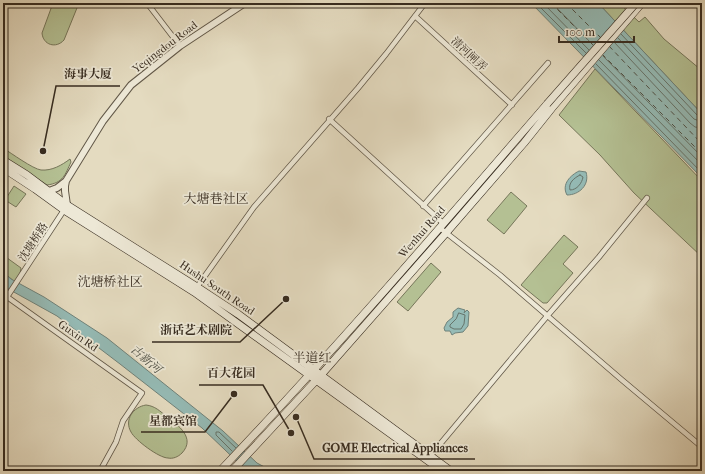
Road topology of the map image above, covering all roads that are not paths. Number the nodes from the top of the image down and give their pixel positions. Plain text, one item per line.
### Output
1 (147, 3) edge
2 (246, 3) edge
3 (425, 3) edge
4 (636, 3) edge
5 (642, 3) edge
6 (415, 16) junction
7 (180, 46) junction
8 (548, 63) dead end
9 (512, 105) junction
10 (549, 106) junction
11 (329, 120) junction
12 (3, 160) edge
13 (3, 168) edge
14 (66, 182) junction
15 (49, 191) junction
16 (647, 198) dead end
17 (424, 206) junction
18 (66, 208) junction
19 (443, 228) junction
20 (197, 287) junction
21 (7, 295) edge
22 (3, 302) edge
23 (548, 315) junction
24 (314, 370) junction
25 (321, 375) junction
26 (308, 376) junction
27 (315, 381) junction
28 (702, 447) edge
29 (431, 455) junction
30 (100, 471) edge
31 (220, 471) edge
32 (232, 471) edge
33 (442, 471) edge
34 (451, 471) edge

1 - 7 street
2 - 7 street, Yeqingdou Road
3 - 6 street
4 - 10 main road, Wenhui Road, bridge
5 - 10 main road, Wenhui Road
6 - 9 street, 清河闸弄
6 - 11 street
7 - 14 street, Yeqingdou Road
8 - 9 street
9 - 17 street
10 - 19 main road, Wenhui Road
11 - 17 street
11 - 20 street
12 - 15 main road, Hushu South Road
13 - 18 main road, Hushu South Road
14 - 15 street
14 - 18 street
15 - 18 main road, Hushu South Road
16 - 23 street
17 - 19 street
18 - 20 main road, Hushu South Road
18 - 21 street, 沈塘桥路
18 - 26 main road, Hushu South Road
19 - 23 street
19 - 24 main road, Wenhui Road
19 - 25 main road, Wenhui Road
20 - 24 main road, Hushu South Road
21 - 22 street, 沈塘桥路
21 - 30 street, Guxin Rd
23 - 28 street
23 - 29 street
24 - 25 main road, Hushu South Road
24 - 26 main road, Wenhui Road
25 - 27 main road, Wenhui Road
25 - 29 main road, Hushu South Road
26 - 27 main road, Hushu South Road
26 - 31 main road, Wenhui Road
27 - 32 main road, Wenhui Road
27 - 33 main road, Hushu South Road
29 - 34 main road, Hushu South Road

